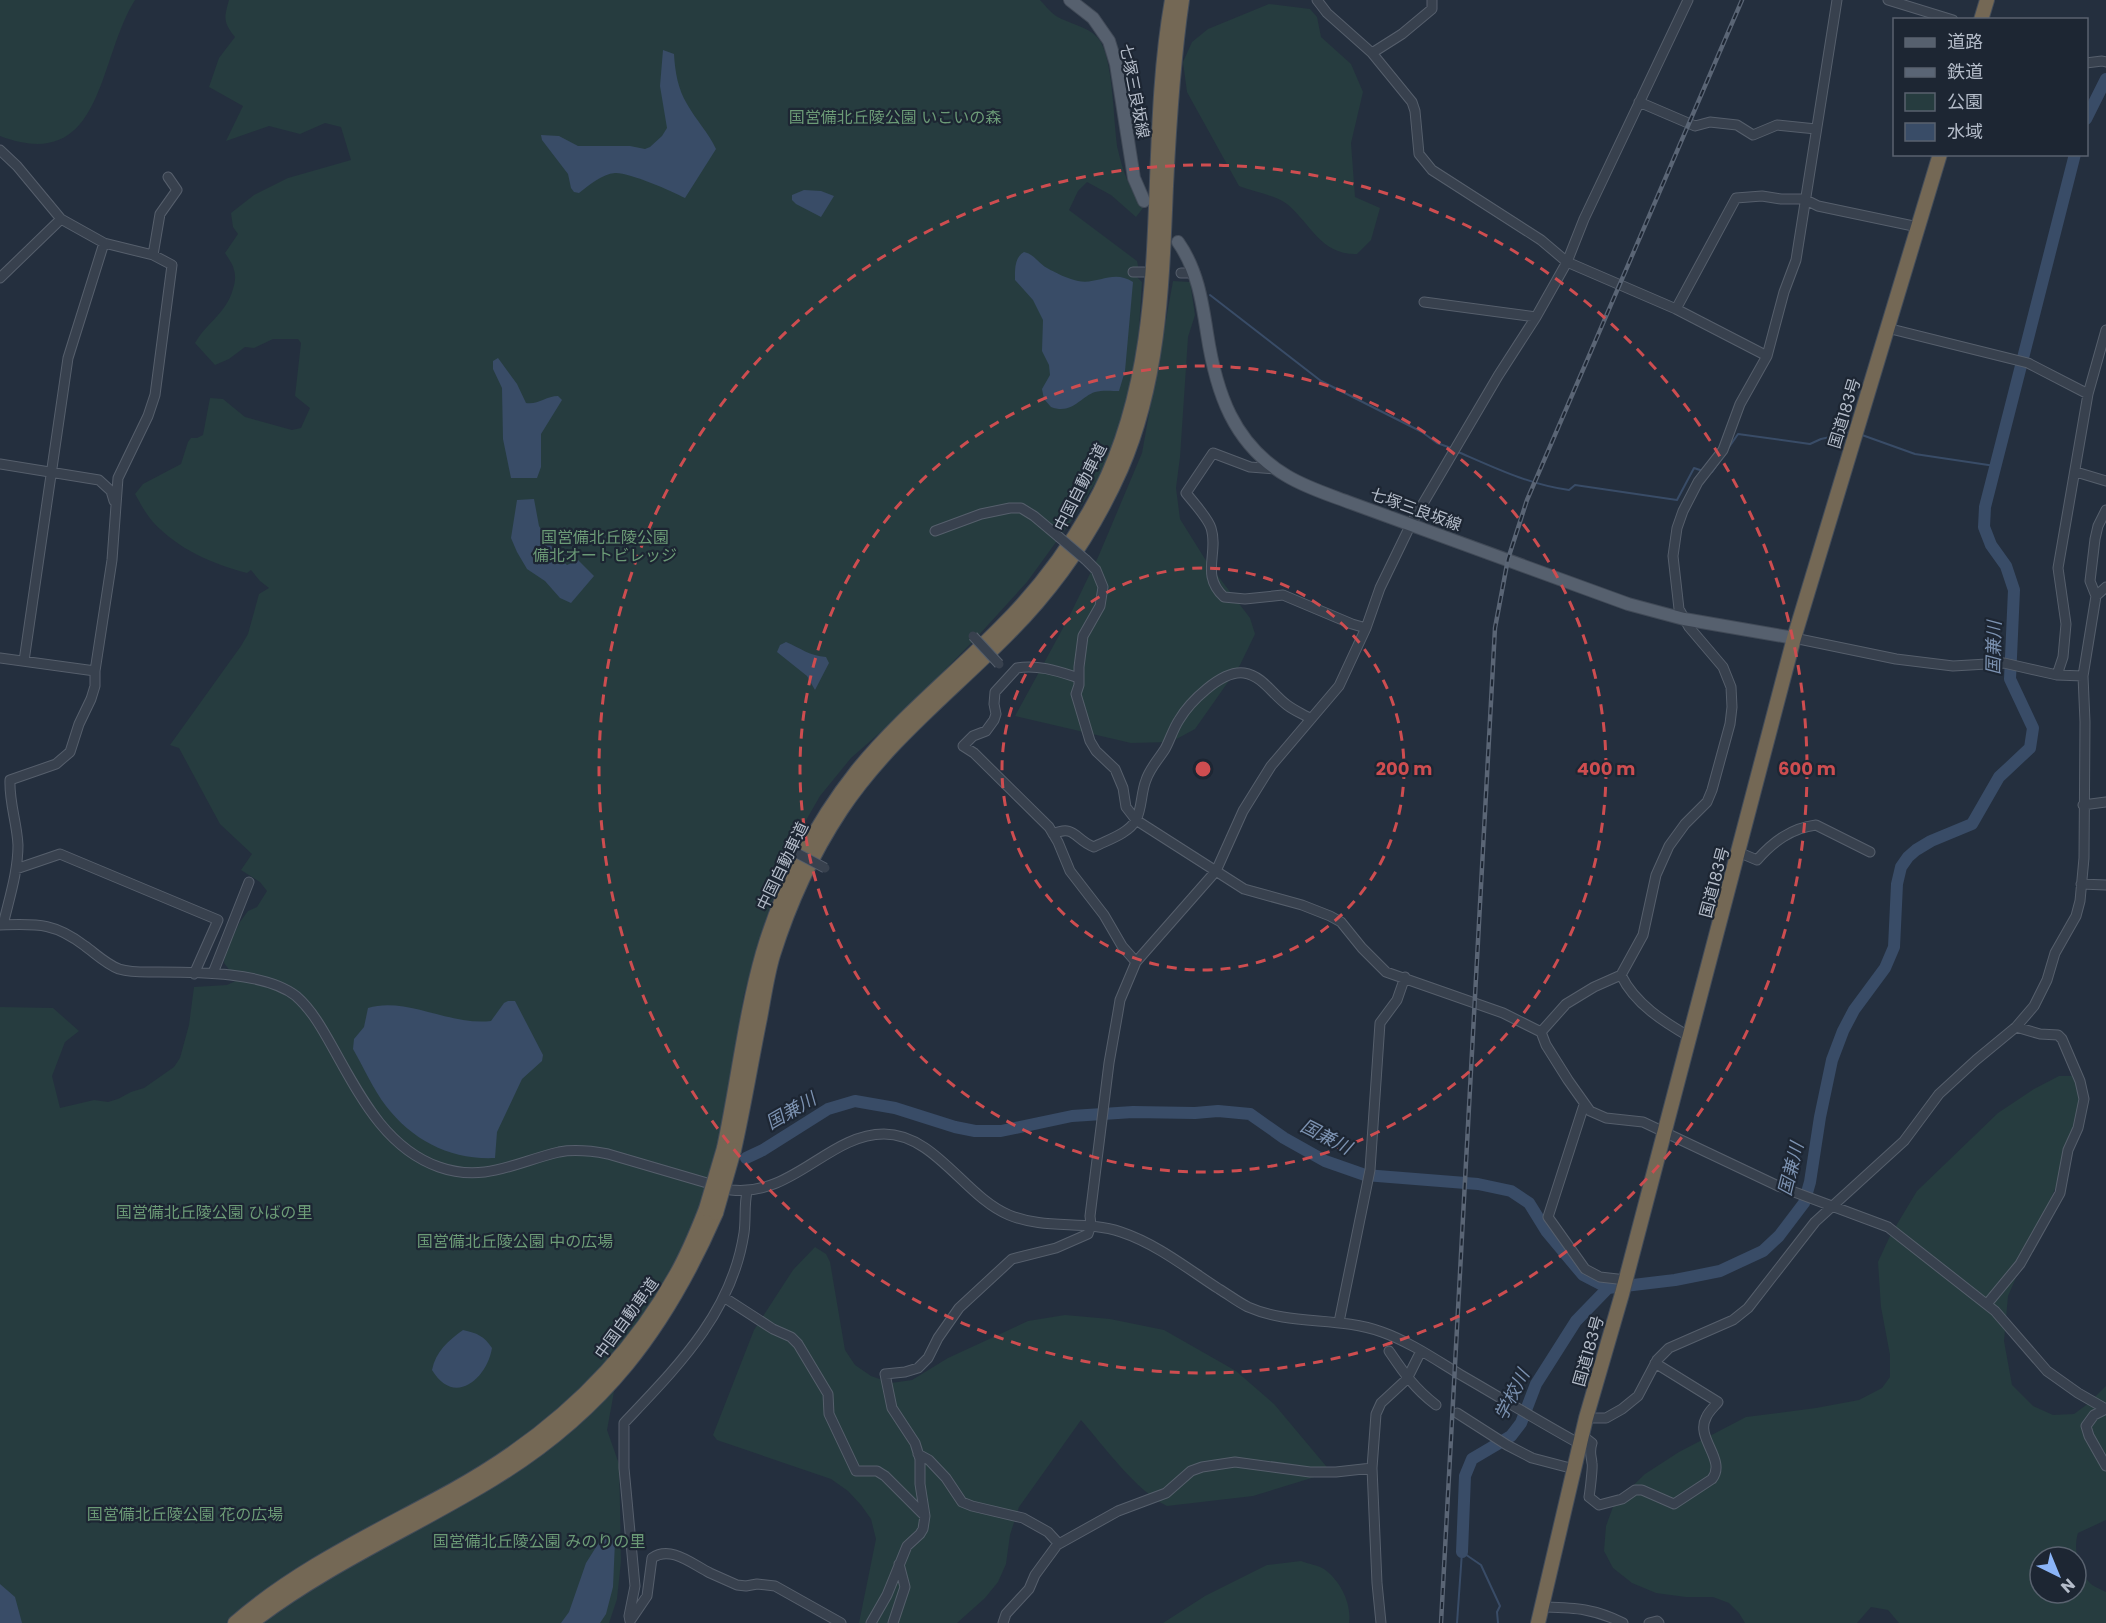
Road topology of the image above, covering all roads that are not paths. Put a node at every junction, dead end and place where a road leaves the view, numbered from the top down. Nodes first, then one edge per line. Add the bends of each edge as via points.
1 (1070, 0) edge
2 (1172, 0) edge
3 (1182, 0) edge
4 (1317, 0) edge
5 (1432, 0) edge
6 (1688, 0) edge
7 (1837, 0) edge
8 (1888, 0) edge
9 (1987, 0) edge
10 (1946, 18) edge
11 (1982, 18) edge
12 (1372, 53) junction
13 (2104, 61) edge
14 (2088, 63) edge
15 (1640, 102) junction
16 (1816, 129) junction
17 (0, 150) edge
18 (1939, 156) edge
19 (168, 177) dead end
20 (1804, 199) junction
21 (1144, 201) dead end
22 (61, 219) junction
23 (1918, 226) junction
24 (1178, 242) dead end
25 (104, 243) junction
26 (153, 255) junction
27 (1567, 262) junction
28 (1133, 272) dead end
29 (1144, 272) dead end
30 (1180, 273) dead end
31 (1195, 273) junction
32 (0, 278) edge
33 (1424, 302) dead end
34 (1676, 309) junction
35 (1536, 317) junction
36 (1887, 327) junction
37 (2106, 330) edge
38 (1767, 356) junction
39 (2088, 394) junction
40 (0, 464) edge
41 (1276, 469) junction
42 (52, 471) junction
43 (2076, 471) junction
44 (2106, 481) edge
45 (116, 507) junction
46 (2106, 510) edge
47 (1412, 524) junction
48 (935, 531) dead end
49 (2106, 587) edge
50 (2096, 596) junction
51 (1684, 619) junction
52 (1366, 628) junction
53 (973, 636) dead end
54 (1794, 638) junction
55 (0, 658) edge
56 (24, 661) junction
57 (95, 671) junction
58 (2057, 675) junction
59 (2083, 676) junction
60 (1079, 678) junction
61 (1003, 682) junction
62 (1311, 719) junction
63 (2106, 802) edge
64 (2084, 805) junction
65 (1136, 820) junction
66 (1053, 834) junction
67 (791, 850) dead end
68 (1738, 852) junction
69 (1870, 852) dead end
70 (825, 868) dead end
71 (16, 869) junction
72 (1216, 871) junction
73 (249, 882) dead end
74 (2081, 884) junction
75 (2106, 885) edge
76 (2, 925) edge
77 (1136, 962) junction
78 (213, 973) junction
79 (194, 974) junction
80 (1621, 975) junction
81 (1405, 977) junction
82 (2016, 1026) junction
83 (1541, 1032) junction
84 (1690, 1037) junction
85 (1584, 1105) junction
86 (1664, 1131) junction
87 (729, 1149) junction
88 (747, 1192) junction
89 (1833, 1206) junction
90 (711, 1211) junction
91 (1091, 1225) junction
92 (1624, 1286) junction
93 (725, 1298) junction
94 (1987, 1304) junction
95 (1338, 1322) junction
96 (1389, 1351) dead end
97 (1421, 1352) junction
98 (1655, 1363) junction
99 (1407, 1379) junction
100 (1436, 1405) dead end
101 (2106, 1409) edge
102 (1457, 1413) dead end
103 (1586, 1418) junction
104 (1581, 1440) junction
105 (918, 1454) junction
106 (2106, 1466) edge
107 (1372, 1468) junction
108 (1574, 1469) junction
109 (925, 1516) junction
110 (1059, 1544) junction
111 (899, 1564) junction
112 (1542, 1607) junction
113 (630, 1622) edge
114 (236, 1623) edge
115 (251, 1623) edge
116 (841, 1623) edge
117 (871, 1623) edge
118 (893, 1623) edge
119 (1003, 1623) edge
120 (1381, 1623) edge
121 (1538, 1623) edge
122 (1623, 1623) edge
123 (1649, 1623) edge
124 (1659, 1623) edge

1 - 21 main road, 七塚三良坂線 via 1093,18 1109,41 1134,178
2 - 87 highway, 中国自動車道 via 1161,92 1146,340 1121,442 1084,521 1040,582 1005,624 887,736 833,803 814,835 763,954
3 - 87 highway, 中国自動車道 via 1171,92 1156,342 1146,396 1131,445 1092,527 1048,589 1013,630 894,743 864,778 824,838 795,897 773,957
4 - 12 street
5 - 12 street via 1432,9 1420,20
6 - 15 street
7 - 16 street
8 - 10 street
9 - 11 highway
12 - 27 street via 1412,102 1419,154 1432,170 1541,240
13 - 14 street
15 - 16 street via 1695,126 1710,122 1737,124 1753,135 1777,125
15 - 27 street
16 - 20 street
17 - 22 street
18 - 23 highway, 国道183号
19 - 26 street via 177,190 160,214
20 - 23 street via 1818,206
20 - 34 street via 1736,198
20 - 38 street via 1796,260
22 - 25 street
22 - 32 street
23 - 36 highway, 国道183号
24 - 31 main road, 七塚三良坂線
25 - 26 street
25 - 42 street via 68,358
26 - 45 street via 172,265 160,366 152,407 118,478
27 - 34 street
27 - 35 street
28 - 29 street
30 - 31 street
31 - 41 main road, 七塚三良坂線 via 1222,401 1244,438
33 - 35 street
34 - 38 street
35 - 47 street
36 - 39 street via 2028,363
36 - 54 highway, 国道183号
37 - 39 street
38 - 51 street via 1740,404 1723,450 1698,482 1677,528 1673,556 1678,609
39 - 43 street
40 - 42 street
41 - 47 main road, 七塚三良坂線 via 1308,486
41 - 52 street via 1250,467 1213,453 1186,493 1212,530 1210,569 1215,587 1224,597 1282,595
42 - 45 street via 99,480 111,491
42 - 56 street
43 - 44 street
43 - 58 street via 2058,568 2066,624
45 - 57 street
46 - 50 street via 2095,538 2090,581
47 - 51 main road, 七塚三良坂線 via 1628,604
47 - 52 street via 1380,588
48 - 60 street, bridge via 981,514 1022,508 1096,570 1103,587 1100,606 1083,636
49 - 50 street
50 - 59 street
51 - 54 main road, 七塚三良坂線
51 - 80 street via 1729,678 1730,724 1707,802 1669,846 1656,875 1643,935
52 - 62 street via 1339,686
53 - 61 street, bridge via 999,664
54 - 58 street via 1896,659 1953,666 2009,664
54 - 68 highway, 国道183号
55 - 56 street
56 - 57 street
57 - 71 street via 91,699 70,752 56,764 10,780 18,846
58 - 59 street
59 - 64 street
60 - 61 street via 1023,667
60 - 65 street via 1076,694 1090,741 1115,769 1126,807
61 - 66 street via 994,696 994,720 986,731 973,735 963,746
62 - 65 street via 1253,676 1237,673 1218,681 1187,708 1177,723 1149,771
62 - 72 street via 1270,766 1243,811
63 - 64 street
64 - 74 street
65 - 66 street via 1127,830 1094,847 1070,830
65 - 72 street
66 - 77 street via 1070,871
67 - 70 street, bridge
68 - 69 street via 1758,860 1772,843 1794,830 1816,825
68 - 84 highway, 国道183号
71 - 76 street
71 - 79 street via 60,854 218,920
72 - 77 street
72 - 81 street via 1245,889 1341,922 1386,972
73 - 78 street
74 - 75 street
74 - 82 street via 2076,916 2055,953 2047,980 2034,1006
76 - 79 street via 58,928 117,968 137,973
77 - 91 street via 1120,1000
78 - 79 street
78 - 88 street via 261,980 296,996 318,1022 368,1109 402,1146 439,1167 456,1172 498,1171 558,1153 588,1150
80 - 83 street via 1566,1004
80 - 84 street via 1644,1005
81 - 83 street via 1503,1013
81 - 95 street via 1397,999 1380,1023 1370,1170
82 - 89 street via 1940,1094 1904,1141
82 - 94 street via 2062,1039 2080,1081 2083,1105 2068,1150 2060,1193 2020,1264
83 - 85 street
84 - 86 highway, 国道183号
85 - 86 street via 1606,1118 1642,1122
85 - 92 street via 1548,1217 1585,1269
86 - 89 street via 1778,1186
86 - 92 highway, 国道183号
87 - 90 highway, 中国自動車道, bridge
88 - 91 street via 788,1178 844,1145 885,1134 904,1138 933,1153 993,1208 1046,1224
88 - 93 street via 744,1233
89 - 94 street via 1888,1227
89 - 98 street via 1803,1237 1748,1308 1733,1320 1669,1348
90 - 114 highway, 中国自動車道 via 656,1309 627,1350 578,1402 489,1469 299,1576
90 - 115 highway, 中国自動車道 via 684,1281 665,1315 627,1365 584,1410 552,1438 494,1478 337,1566
91 - 95 street via 1122,1232 1153,1246 1246,1306 1280,1317
91 - 105 street via 1088,1234 1056,1248 1012,1259 959,1308 918,1368 885,1374 892,1408
92 - 103 highway, 国道183号
93 - 109 street via 791,1337 828,1394 829,1414 856,1471 877,1471 885,1476
93 - 113 street via 693,1347 624,1423 624,1468 635,1586
94 - 101 street via 2047,1371
95 - 97 street via 1382,1332
96 - 99 street
97 - 99 street
97 - 104 street via 1530,1416
98 - 103 street via 1638,1396 1630,1403 1606,1418
98 - 104 street via 1718,1402 1704,1419 1708,1444 1717,1464 1712,1479 1674,1504 1635,1490 1599,1505 1589,1497 1592,1443
99 - 100 street
99 - 107 street via 1381,1403 1376,1414
101 - 106 street via 2094,1415 2086,1426
102 - 108 street via 1532,1458
103 - 104 highway, 国道183号
104 - 108 highway, 国道183号
105 - 109 street
105 - 110 street via 946,1478 962,1502 1023,1518 1048,1532
107 - 110 street via 1336,1473 1234,1462 1202,1467 1191,1471 1166,1493 1118,1511
107 - 120 street
108 - 112 highway, 国道183号
109 - 111 street via 920,1534 907,1546
110 - 119 street
111 - 117 street
111 - 118 street via 905,1587
112 - 121 highway, 国道183号
112 - 122 street via 1583,1608
113 - 116 street via 647,1596 652,1558 668,1553 737,1585 775,1586
123 - 124 street

